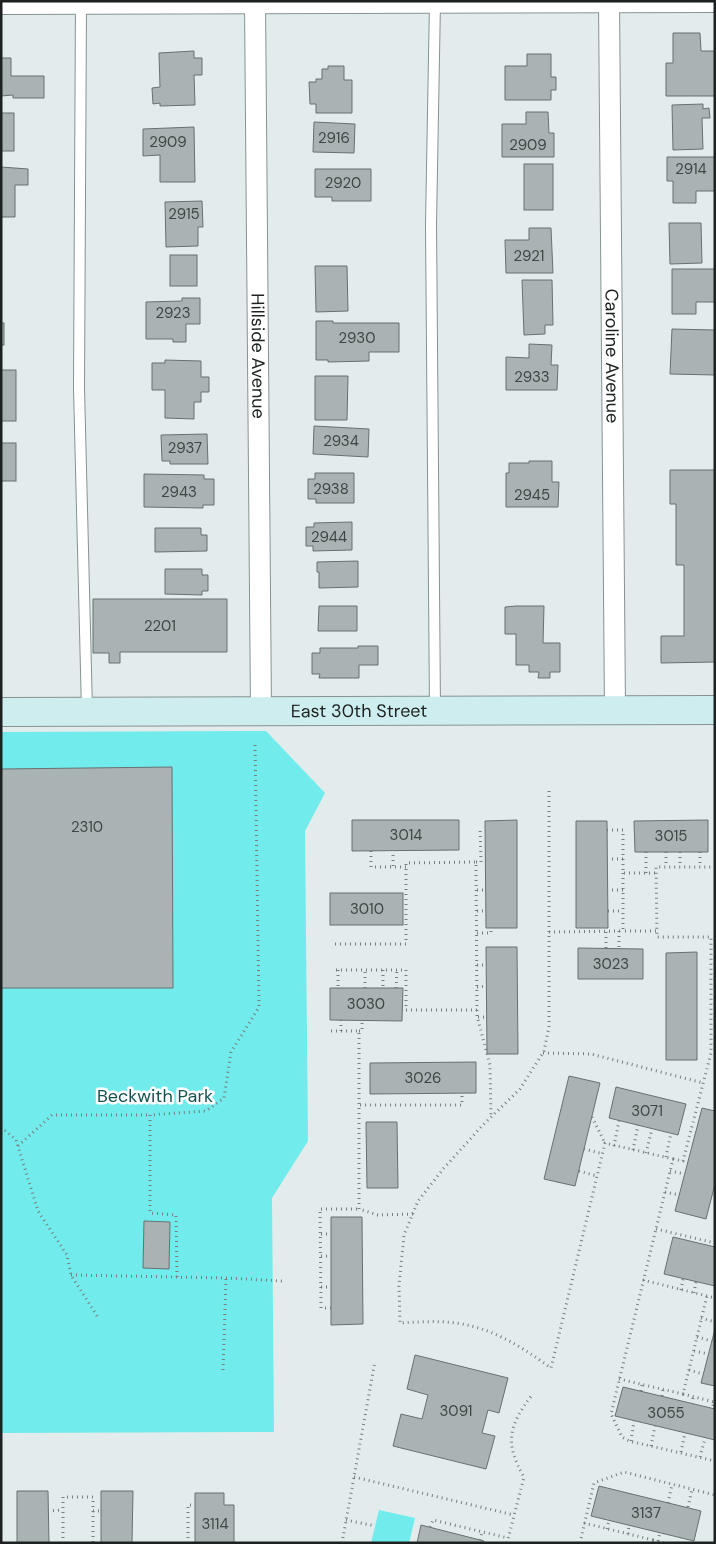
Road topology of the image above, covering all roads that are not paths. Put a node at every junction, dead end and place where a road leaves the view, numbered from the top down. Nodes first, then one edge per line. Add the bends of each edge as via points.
1 (81, 2) edge
2 (255, 2) edge
3 (435, 2) edge
4 (609, 2) edge
5 (715, 2) edge
6 (1, 4) edge
7 (614, 710) junction
8 (715, 710) edge
9 (261, 711) junction
10 (436, 711) junction
11 (1, 712) edge
12 (87, 712) junction

1 - 2 street
1 - 6 street
1 - 12 lane via 79,388
2 - 3 street
2 - 9 street, Hillside Avenue
3 - 4 street
3 - 10 lane via 431,224
4 - 5 street
4 - 7 street, Caroline Avenue
7 - 8 main road, East 30th Street
7 - 10 main road, East 30th Street
9 - 10 main road, East 30th Street
9 - 12 main road, East 30th Street
11 - 12 main road, East 30th Street

